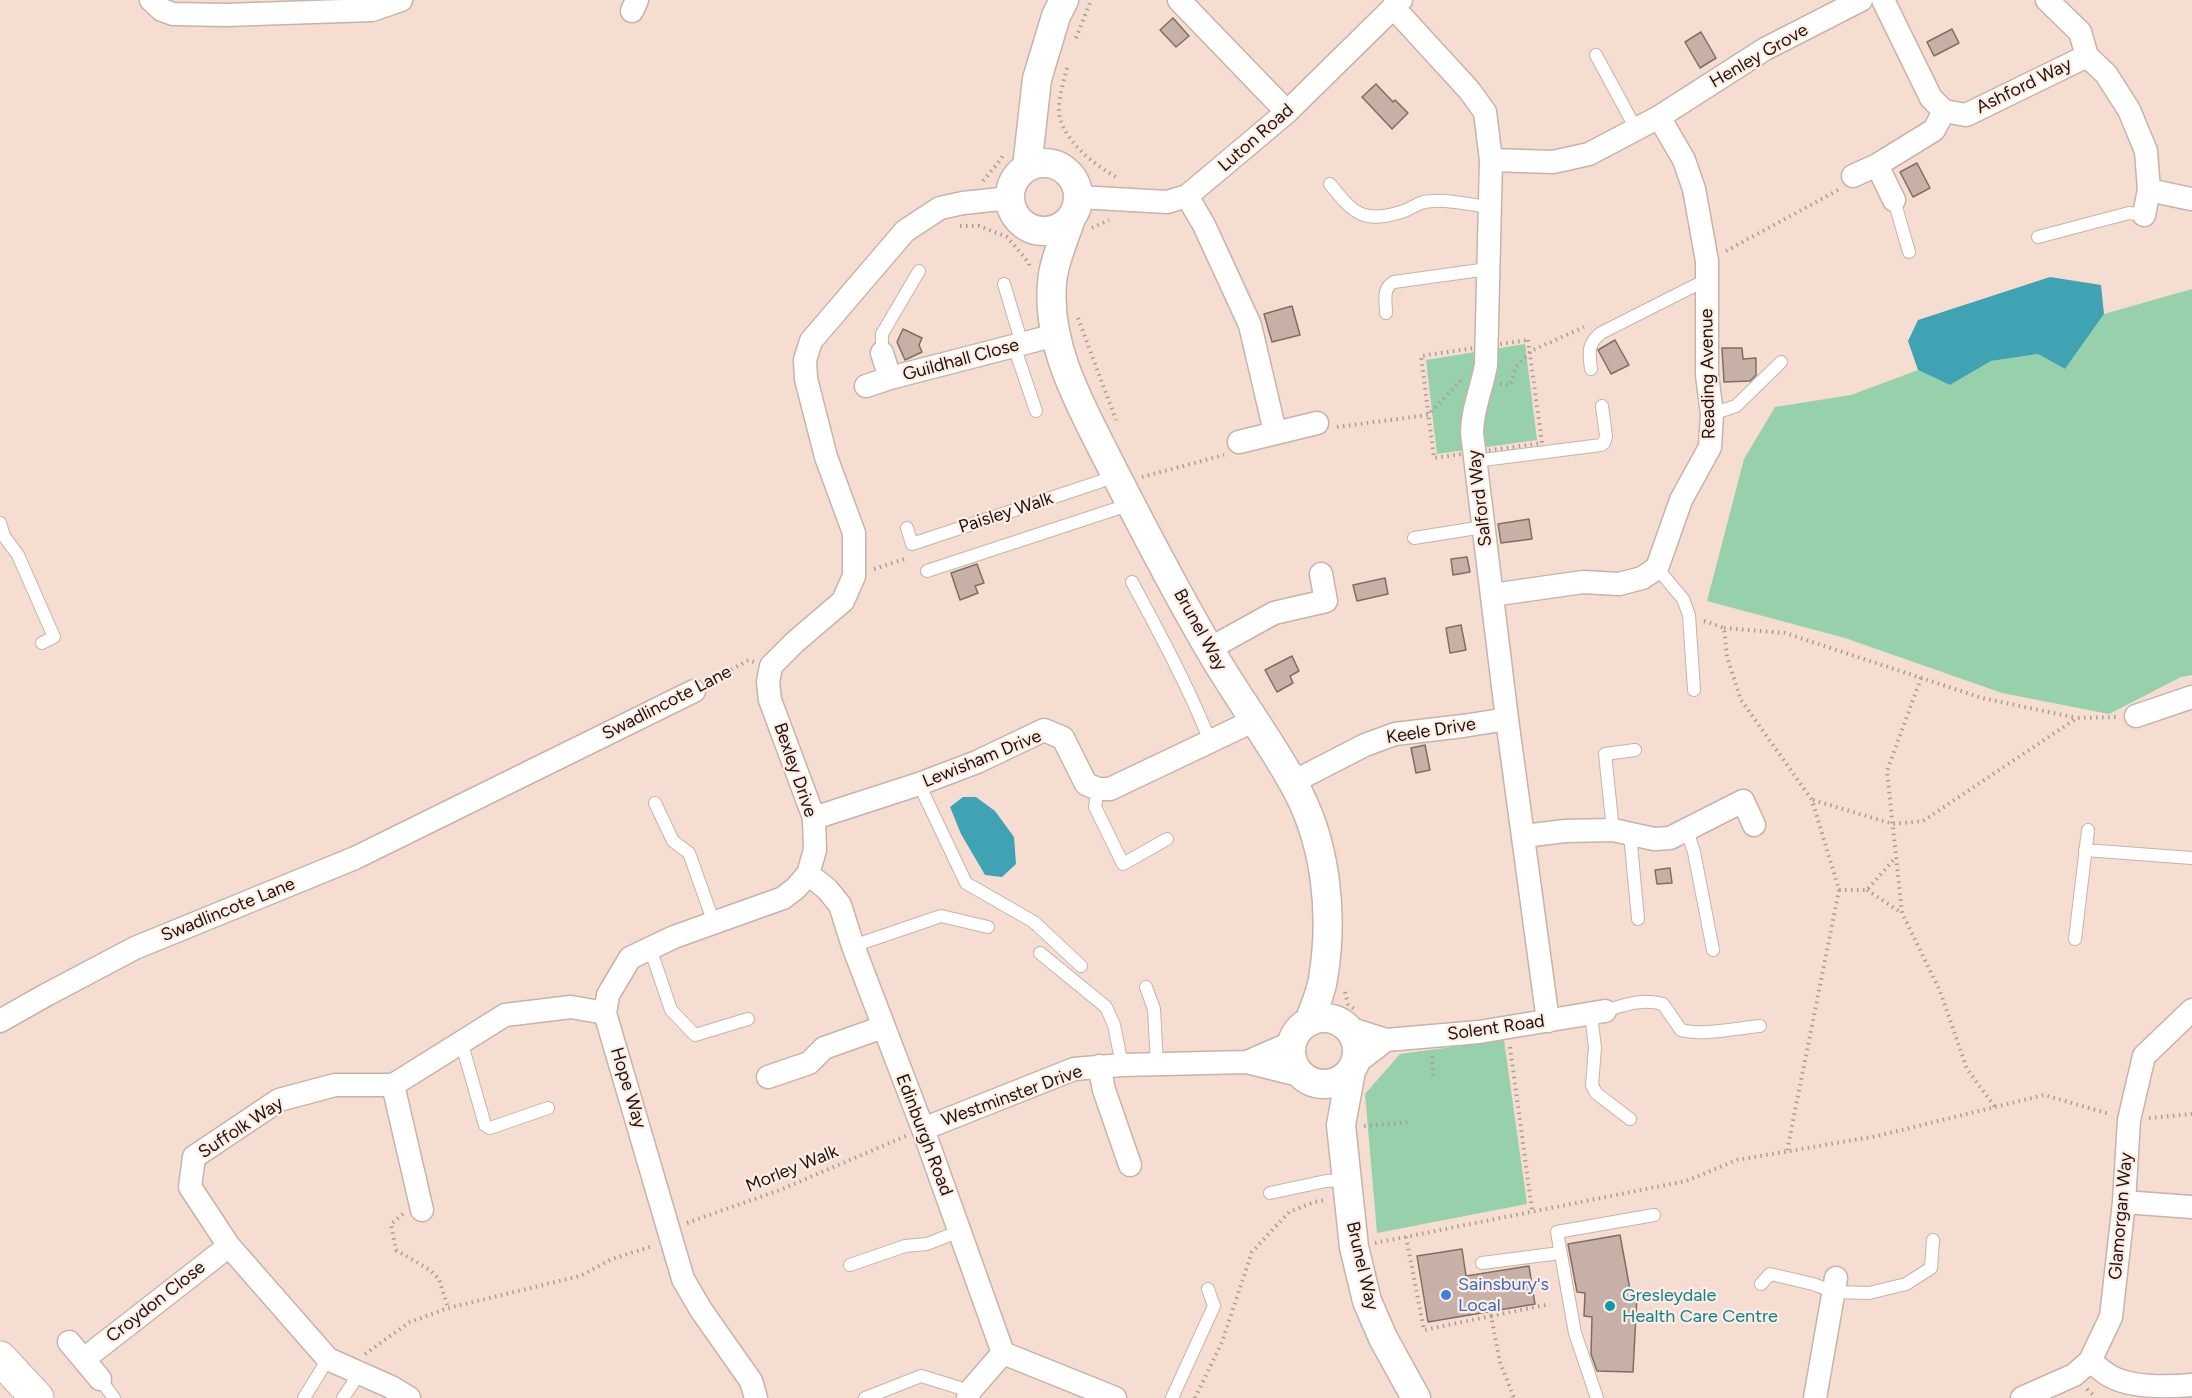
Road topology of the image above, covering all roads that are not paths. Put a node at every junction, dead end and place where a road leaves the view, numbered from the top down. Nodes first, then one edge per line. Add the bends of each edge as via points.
1 (151, 0) edge
2 (401, 0) edge
3 (1064, 0) edge
4 (1179, 0) edge
5 (1861, 0) edge
6 (1883, 0) edge
7 (2047, 0) edge
8 (1388, 5) edge
9 (1596, 55) dead end
10 (2087, 56) junction
11 (1043, 104) junction
12 (1944, 111) junction
13 (1287, 112) junction
14 (1659, 117) junction
15 (1636, 129) junction
16 (1017, 157) junction
17 (1491, 160) junction
18 (1877, 165) junction
19 (1063, 168) junction
20 (1853, 177) road end
21 (1330, 184) dead end
22 (2150, 190) junction
23 (1187, 196) junction
24 (1010, 198) junction
25 (2191, 199) edge
26 (1894, 200) joint
27 (1075, 207) junction
28 (1490, 207) junction
29 (2144, 215) joint
30 (1029, 227) junction
31 (2038, 237) dead end
32 (1909, 252) dead end
33 (1488, 269) junction
34 (919, 271) dead end
35 (1708, 272) junction
36 (1052, 281) junction
37 (1004, 284) dead end
38 (1386, 313) dead end
39 (1056, 335) junction
40 (1018, 345) junction
41 (882, 353) joint
42 (1780, 362) dead end
43 (1592, 369) dead end
44 (890, 378) junction
45 (866, 387) dead end
46 (1602, 406) dead end
47 (1036, 411) dead end
48 (1712, 414) junction
49 (1317, 423) road end
50 (1275, 432) junction
51 (1239, 442) road end
52 (1474, 457) junction
53 (1128, 486) junction
54 (0, 523) edge
55 (1483, 527) junction
56 (907, 528) dead end
57 (1413, 538) dead end
58 (1657, 568) junction
59 (927, 570) dead end
60 (1321, 574) dead end
61 (1132, 582) dead end
62 (1492, 595) junction
63 (42, 643) dead end
64 (1209, 649) junction
65 (1694, 690) dead end
66 (694, 691) road end
67 (2192, 697) edge
68 (2136, 716) road end
69 (1507, 719) junction
70 (1253, 721) junction
71 (1210, 741) junction
72 (1635, 750) dead end
73 (1293, 782) junction
74 (919, 784) junction
75 (1098, 789) junction
76 (655, 803) dead end
77 (814, 818) junction
78 (1754, 825) dead end
79 (1686, 828) junction
80 (2088, 830) dead end
81 (1622, 832) junction
82 (1524, 836) junction
83 (1167, 838) dead end
84 (2085, 850) junction
85 (2192, 858) edge
86 (808, 874) junction
87 (1638, 919) dead end
88 (714, 923) junction
89 (988, 927) dead end
90 (2074, 939) dead end
91 (853, 946) junction
92 (651, 948) junction
93 (1713, 950) dead end
94 (1040, 954) dead end
95 (1080, 966) dead end
96 (1323, 981) junction
97 (1146, 987) dead end
98 (2192, 1010) edge
99 (605, 1013) junction
100 (1598, 1013) junction
101 (748, 1019) dead end
102 (0, 1021) edge
103 (1548, 1021) junction
104 (1345, 1025) junction
105 (1760, 1026) dead end
106 (883, 1027) junction
107 (1301, 1032) junction
108 (1386, 1040) junction
109 (461, 1041) junction
110 (1247, 1062) junction
111 (1157, 1064) junction
112 (1122, 1065) junction
113 (1099, 1066) junction
114 (1354, 1067) junction
115 (768, 1077) dead end
116 (1307, 1079) junction
117 (393, 1085) junction
118 (548, 1108) dead end
119 (1630, 1119) dead end
120 (1356, 1123) junction
121 (922, 1129) junction
122 (1130, 1165) dead end
123 (1348, 1187) junction
124 (1270, 1193) dead end
125 (2124, 1202) junction
126 (421, 1205) road end
127 (2192, 1207) edge
128 (1653, 1215) dead end
129 (960, 1231) junction
130 (1933, 1239) dead end
131 (229, 1246) junction
132 (1560, 1253) junction
133 (1482, 1263) dead end
134 (850, 1266) dead end
135 (1761, 1284) dead end
136 (1835, 1285) junction
137 (1208, 1289) dead end
138 (69, 1341) dead end
139 (1004, 1353) junction
140 (0, 1358) edge
141 (84, 1359) junction
142 (328, 1359) junction
143 (2090, 1361) junction
144 (354, 1371) junction
145 (100, 1378) joint
146 (2192, 1385) edge
147 (969, 1394) edge
148 (28, 1395) edge
149 (114, 1398) edge
150 (304, 1398) edge
151 (343, 1398) edge
152 (409, 1398) edge
153 (756, 1398) edge
154 (865, 1398) edge
155 (1115, 1398) edge
156 (1172, 1398) edge
157 (1416, 1398) edge
158 (1597, 1398) edge
159 (1815, 1398) edge
160 (2022, 1398) edge

1 - 2 street via 173,14 216,15 372,10
3 - 11 street via 1037,79
4 - 13 street
5 - 14 street, Henley Grove via 1765,49
6 - 12 street via 1931,98
7 - 10 street via 2080,32
8 - 13 street, Luton Road
8 - 17 street, Salford Way via 1485,112
9 - 15 lane
10 - 12 street, Ashford Way via 1966,115
10 - 22 street via 2106,74 2129,110 2146,151
11 - 16 street
11 - 19 street
12 - 18 street via 1934,130
13 - 23 street, Luton Road
14 - 15 street, Henley Grove
14 - 35 street, Reading Avenue via 1688,170
15 - 17 street, Henley Grove via 1589,154 1553,162
16 - 19 street
16 - 24 street via 1020,172 1012,183
17 - 28 street, Salford Way
18 - 20 street
18 - 26 street
19 - 27 street via 1076,183
21 - 28 lane via 1348,207 1381,218 1437,201
22 - 25 street
22 - 29 street
23 - 27 street, Luton Road via 1167,202
23 - 50 street via 1250,325
24 - 30 street via 1014,214
24 - 77 street, Bexley Drive via 940,208 905,231 811,340 805,360 806,379 826,457 854,533 854,576 843,601 771,666 768,682 770,700
26 - 32 lane
27 - 30 street via 1055,229
27 - 36 street, Brunel Way
28 - 33 street, Salford Way
29 - 31 lane via 2129,213
30 - 36 street, Brunel Way
33 - 38 lane via 1394,282 1385,290
33 - 52 street, Salford Way via 1483,381 1472,418
34 - 41 lane via 882,334
35 - 43 lane via 1696,285 1601,333 1589,348
35 - 48 street, Reading Avenue via 1707,375
36 - 39 street, Brunel Way
37 - 40 lane
39 - 40 street, Guildhall Close
39 - 53 street, Brunel Way via 1072,390
40 - 44 street, Guildhall Close
40 - 47 lane
41 - 44 street
42 - 48 lane via 1736,406
44 - 45 street, Guildhall Close
46 - 52 lane via 1606,436 1601,445
48 - 58 street, Reading Avenue via 1710,447 1681,500
49 - 50 street
50 - 51 street
52 - 55 street, Salford Way
53 - 56 lane, Paisley Walk via 912,544
53 - 59 lane
53 - 64 street, Brunel Way
54 - 63 lane via 54,637
55 - 57 lane
55 - 62 street, Salford Way
58 - 62 street via 1642,578 1619,584 1583,582
58 - 65 lane via 1683,599 1689,615
60 - 64 street via 1326,601 1274,613
61 - 71 lane
62 - 69 street, Salford Way
64 - 70 street, Brunel Way
66 - 102 street, Swadlincote Lane via 355,858 135,948
67 - 68 street
69 - 73 street, Keele Drive via 1395,734
69 - 82 street, Salford Way
70 - 71 street
70 - 73 street, Brunel Way
71 - 75 street via 1110,789
72 - 81 lane via 1605,754
73 - 96 street, Brunel Way via 1312,827 1324,874 1328,929
74 - 75 street, Lewisham Drive via 1044,730 1063,738 1086,784
74 - 77 street, Lewisham Drive
74 - 95 lane via 966,883 1034,922
75 - 83 lane via 1095,807 1123,864
76 - 88 lane via 673,841 689,853
77 - 86 street, Bexley Drive via 815,850
78 - 79 street via 1743,801
79 - 81 street via 1670,838
79 - 93 lane
80 - 84 lane
81 - 82 street via 1564,831
81 - 87 lane
82 - 103 street, Salford Way
84 - 85 lane
84 - 90 lane
86 - 88 street via 783,898
86 - 91 street, Edinburgh Road via 840,905
88 - 92 street
89 - 91 lane via 941,916
91 - 106 street, Edinburgh Road
92 - 99 street via 630,958 608,995
92 - 101 lane via 671,1010 695,1035
94 - 112 lane via 1106,1007
96 - 104 street, Brunel Way
96 - 107 street, Brunel Way
97 - 111 lane via 1154,1009
98 - 125 street, Glamorgan Way via 2144,1056 2128,1120
99 - 109 street via 571,1007 505,1015
99 - 153 street, Hope Way via 683,1279 751,1381
100 - 103 street, Solent Road
100 - 105 lane via 1648,1001 1663,1004 1686,1032
100 - 119 lane via 1592,1085 1596,1093
103 - 108 street, Solent Road
104 - 107 street via 1319,1018
104 - 108 street, Solent Road
104 - 114 street via 1357,1045
106 - 115 street via 824,1048 809,1063
106 - 121 street, Edinburgh Road
107 - 110 street, Westminster Drive
107 - 116 street via 1292,1057
108 - 114 street
109 - 117 street
109 - 118 lane via 485,1125 490,1128
110 - 111 street, Westminster Drive
110 - 116 street, Westminster Drive
111 - 112 street, Westminster Drive
112 - 113 street, Westminster Drive
113 - 121 street, Westminster Drive via 1074,1069
113 - 122 street
114 - 116 street via 1334,1083
114 - 120 street, Brunel Way
116 - 120 street, Brunel Way
117 - 126 street
117 - 131 street, Suffolk Way via 335,1085 279,1100 194,1156 190,1187
120 - 123 street, Brunel Way
121 - 129 street, Edinburgh Road
123 - 124 lane via 1326,1181
123 - 157 street, Brunel Way via 1354,1247 1367,1301
125 - 127 street
125 - 143 street, Glamorgan Way via 2111,1317
128 - 132 lane via 1557,1232
129 - 134 lane
129 - 139 street, Edinburgh Road
130 - 136 lane via 1931,1268 1906,1284 1869,1293
131 - 141 street, Croydon Close
131 - 142 street, Suffolk Way
132 - 133 lane
132 - 158 lane via 1575,1333
135 - 136 lane via 1770,1274
136 - 159 street
137 - 156 lane via 1214,1306
138 - 141 street
139 - 147 street
139 - 155 street
140 - 148 highway
141 - 145 street
142 - 144 street, Suffolk Way
142 - 150 lane
143 - 146 street via 2124,1381 2165,1387
143 - 160 street, Glamorgan Way via 2074,1375
144 - 151 lane
144 - 152 street, Suffolk Way
145 - 149 lane
147 - 154 lane via 921,1376

